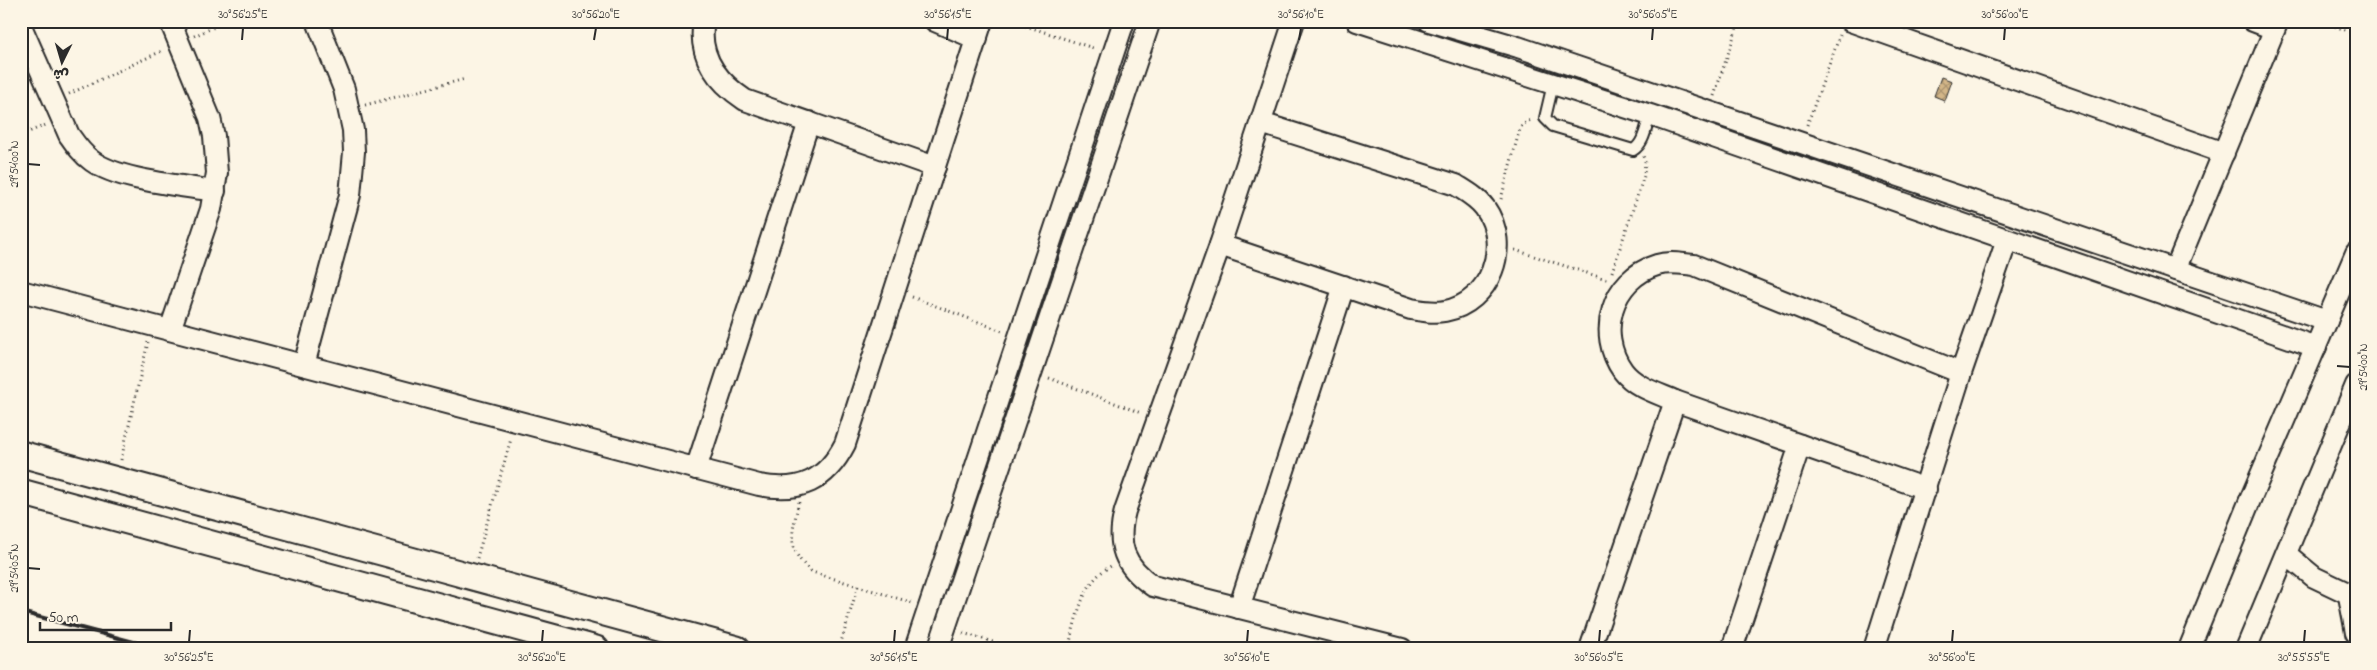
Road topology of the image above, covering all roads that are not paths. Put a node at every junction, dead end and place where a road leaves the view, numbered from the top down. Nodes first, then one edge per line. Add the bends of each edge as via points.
1 (170, 21) edge
2 (317, 21) edge
3 (704, 21) edge
4 (935, 21) edge
5 (1124, 21) edge
6 (1128, 21) edge
7 (1294, 21) edge
8 (1357, 21) edge
9 (1429, 21) edge
10 (2253, 21) edge
11 (1148, 25) edge
12 (1856, 25) edge
13 (2276, 25) edge
14 (21, 26) edge
15 (979, 30) edge
16 (1518, 47) junction
17 (1511, 71) junction
18 (1553, 84) junction
19 (1650, 115) junction
20 (809, 122) junction
21 (1261, 123) junction
22 (2224, 153) junction
23 (935, 167) junction
24 (215, 191) junction
25 (2007, 240) junction
26 (1220, 245) junction
27 (2356, 253) edge
28 (2176, 270) junction
29 (1344, 286) junction
30 (2223, 286) junction
31 (21, 290) edge
32 (2214, 312) junction
33 (2327, 322) junction
34 (161, 328) junction
35 (2316, 347) junction
36 (304, 365) junction
37 (1961, 373) junction
38 (2356, 385) edge
39 (1676, 401) junction
40 (1800, 445) junction
41 (21, 454) edge
42 (696, 469) junction
43 (1926, 489) junction
44 (21, 492) edge
45 (210, 506) junction
46 (200, 540) junction
47 (2286, 554) junction
48 (527, 593) junction
49 (2352, 597) edge
50 (1239, 608) junction
51 (518, 628) junction
52 (922, 628) junction
53 (2356, 633) edge
54 (942, 637) edge
55 (596, 649) edge
56 (736, 649) edge
57 (915, 649) edge
58 (1402, 649) edge
59 (1590, 649) edge
60 (1732, 649) edge
61 (1874, 649) edge
62 (2189, 649) edge
63 (2246, 649) edge

1 - 24 street via 210,118 217,173
2 - 36 street via 350,109 354,152 350,195
3 - 20 street via 705,51 713,71 727,88 745,100
4 - 15 street
5 - 52 street
6 - 11 street
7 - 21 street
8 - 17 street
9 - 16 street
10 - 13 street
11 - 54 street
12 - 22 street
13 - 22 street
14 - 24 street via 69,136 79,150 108,170 124,175
15 - 23 street
16 - 17 street
16 - 28 street
17 - 18 street
18 - 19 street
18 - 19 lane via 1546,118 1553,126 1633,150 1638,147
19 - 25 street
20 - 23 street
20 - 42 street
21 - 26 street
21 - 29 street via 1456,185 1486,208 1496,235 1495,264 1477,294 1463,304 1446,311 1428,312
22 - 28 street
23 - 42 street via 845,444 828,468 804,485 789,489
24 - 34 street via 211,208
25 - 32 street
25 - 37 street
26 - 29 street
26 - 50 street via 1120,528 1128,563 1139,576 1154,586
27 - 33 street
28 - 30 street
29 - 50 street
30 - 32 street
30 - 33 street
31 - 34 street
32 - 35 street
33 - 35 street
34 - 36 street
35 - 62 street
36 - 42 street
37 - 39 street via 1694,266 1676,263 1657,265 1617,282 1609,319 1609,338 1614,356 1624,372 1638,384
37 - 43 street
38 - 47 street
39 - 40 street
39 - 59 street
40 - 43 street
40 - 60 street
41 - 45 street
43 - 61 street
44 - 46 street
45 - 46 street
45 - 48 street
46 - 51 street
47 - 49 street via 2314,577
47 - 63 street
48 - 51 street
48 - 56 street
49 - 53 street
50 - 58 street
51 - 55 street
52 - 54 street
52 - 57 street

